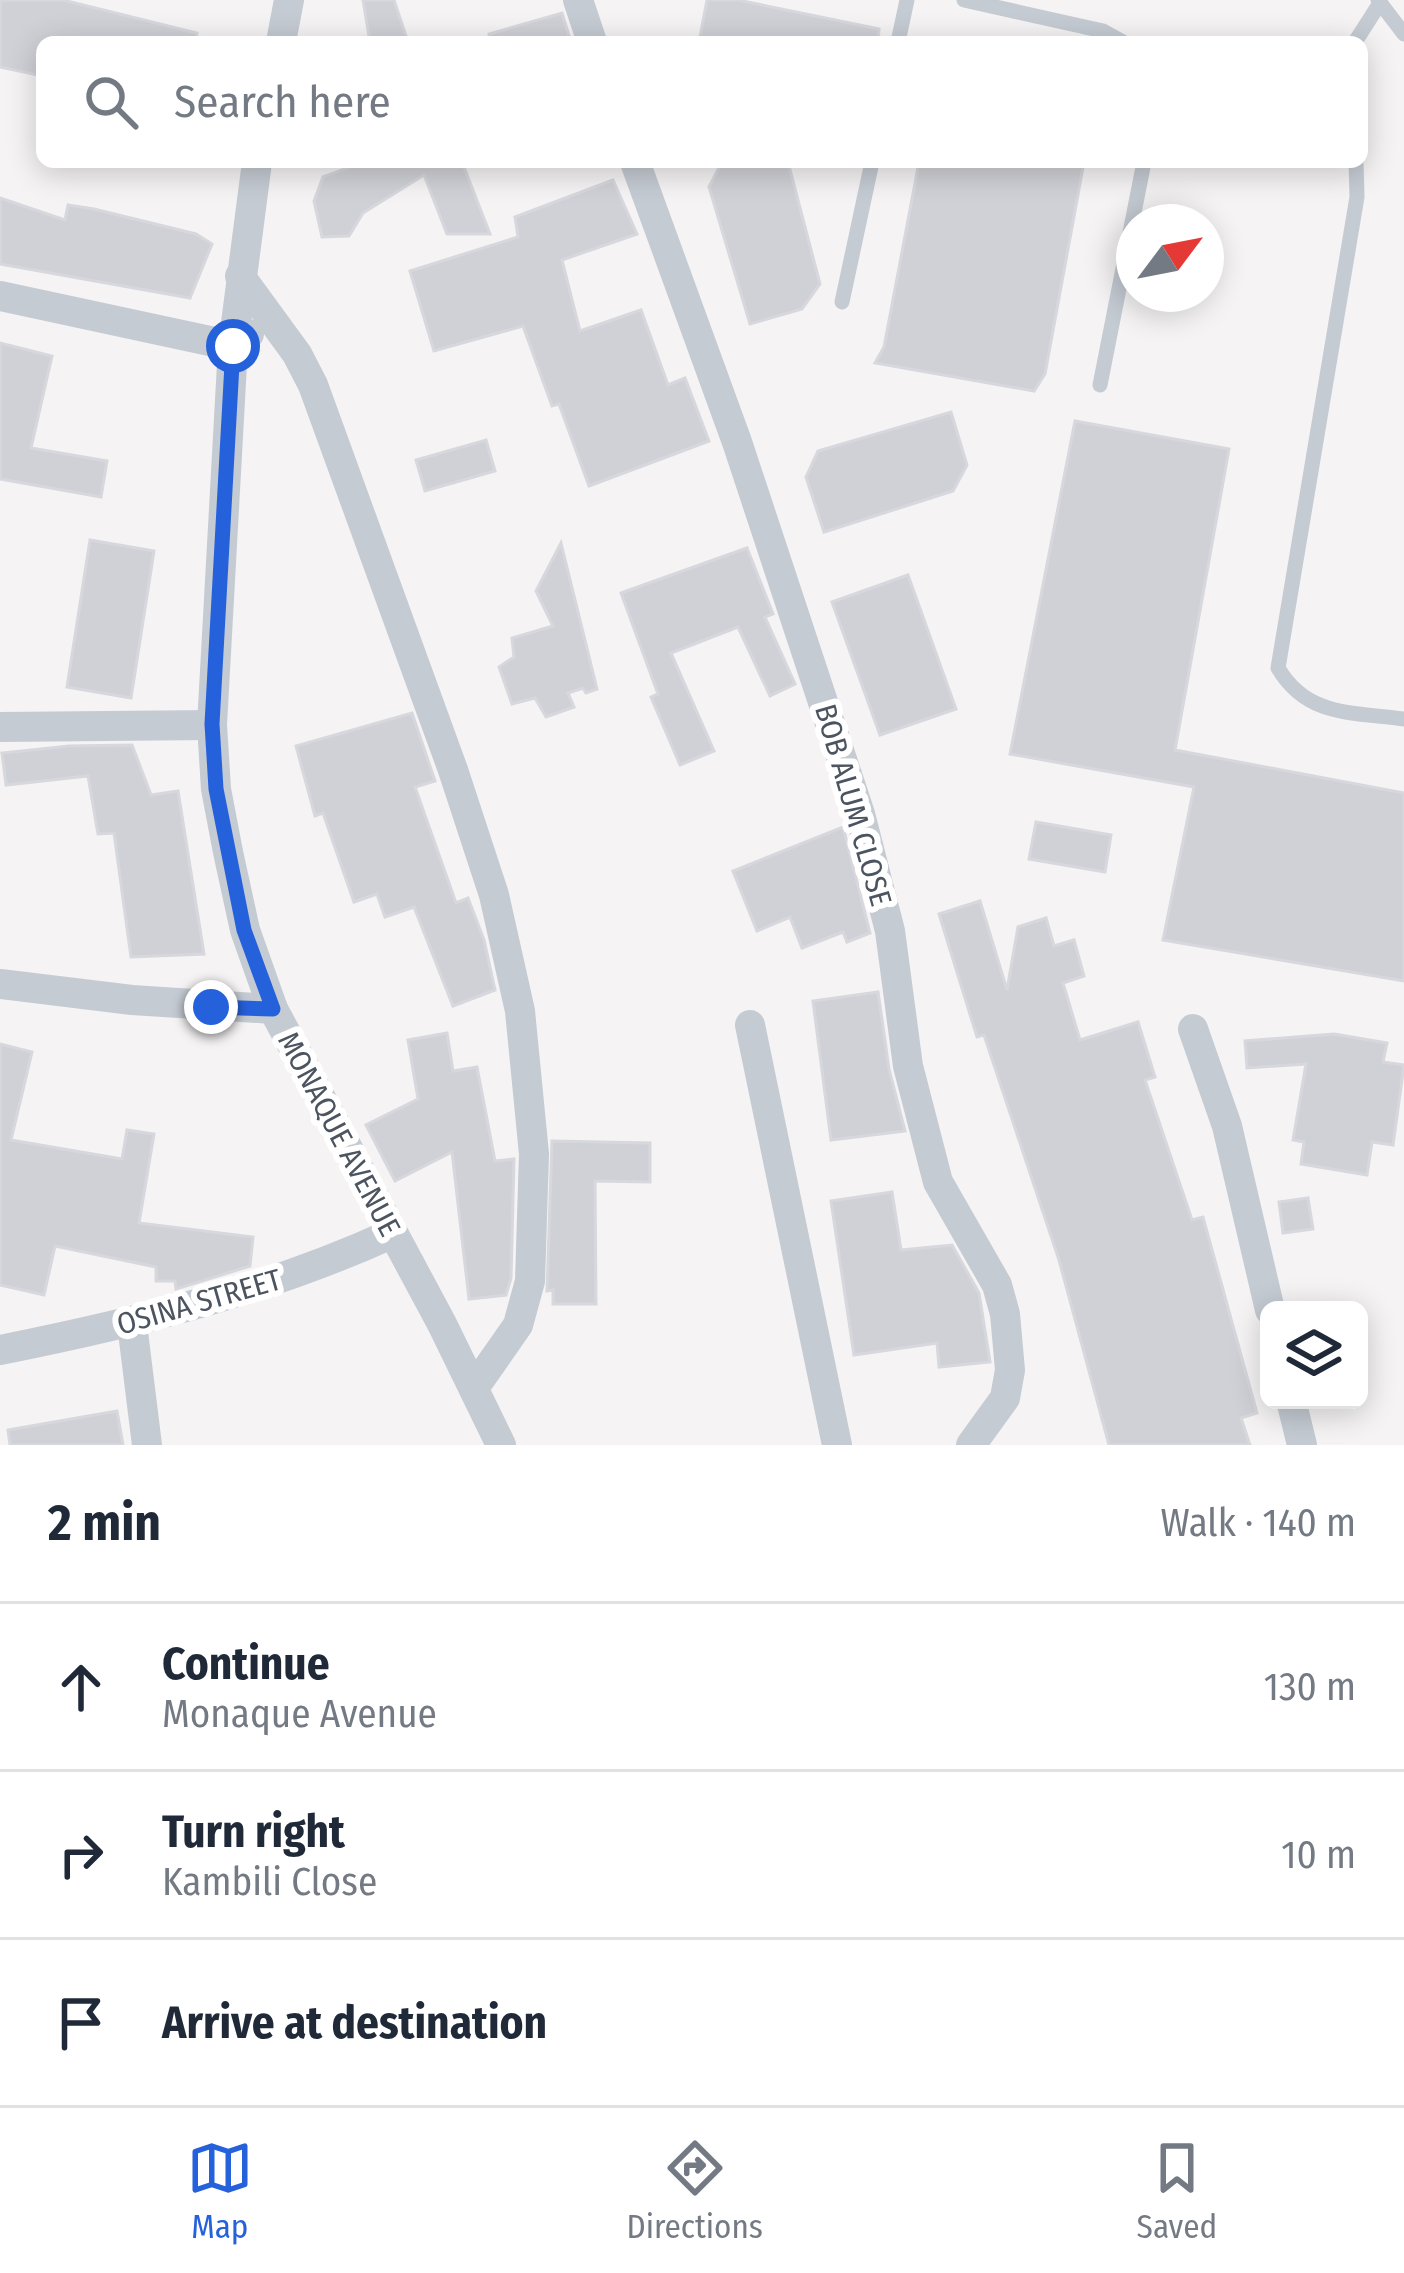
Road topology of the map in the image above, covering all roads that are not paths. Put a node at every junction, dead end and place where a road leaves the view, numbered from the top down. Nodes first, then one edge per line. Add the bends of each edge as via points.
1 (289, 0) edge
2 (578, 0) edge
3 (907, 0) edge
4 (964, 0) edge
5 (1379, 2) edge
6 (1404, 34) edge
7 (281, 36) edge
8 (590, 36) edge
9 (899, 36) edge
10 (1112, 36) edge
11 (1359, 36) edge
12 (256, 168) edge
13 (637, 168) edge
14 (871, 168) edge
15 (1143, 168) edge
16 (1356, 168) edge
17 (240, 276) junction
18 (0, 296) edge
19 (842, 302) dead end
20 (269, 319) junction
21 (233, 346) junction
22 (1100, 385) dead end
23 (1404, 719) edge
24 (212, 724) junction
25 (0, 727) edge
26 (0, 984) edge
27 (273, 1009) junction
28 (750, 1025) dead end
29 (1192, 1029) dead end
30 (391, 1234) junction
31 (1268, 1301) edge
32 (132, 1324) junction
33 (0, 1350) edge
34 (474, 1388) junction
35 (1293, 1409) edge
36 (147, 1445) edge
37 (501, 1445) edge
38 (837, 1445) edge
39 (971, 1445) edge
40 (1302, 1445) edge

1 - 7 street
2 - 8 street
3 - 9 lane
4 - 10 lane
5 - 6 lane
5 - 11 lane
12 - 17 street, MONAQUE AVENUE
13 - 39 street, BOB ALUM CLOSE via 860,814 938,1182 1005,1314 1005,1398
14 - 19 lane
15 - 22 lane
16 - 23 lane via 1354,220 1278,668 1300,698 1316,705
17 - 20 street
17 - 21 street, MONAQUE AVENUE
18 - 21 street
20 - 21 street
20 - 34 street via 313,385 446,748 494,896 520,1011 534,1154 530,1281 518,1324
21 - 24 street, MONAQUE AVENUE
24 - 25 street
24 - 27 street, MONAQUE AVENUE via 240,911
26 - 27 street
27 - 30 street, MONAQUE AVENUE
28 - 38 street
29 - 31 street via 1227,1126
30 - 32 street, OSINA STREET via 317,1268
30 - 34 street, MONAQUE AVENUE
32 - 33 street, OSINA STREET
32 - 36 street
34 - 37 street, MONAQUE AVENUE
35 - 40 street

